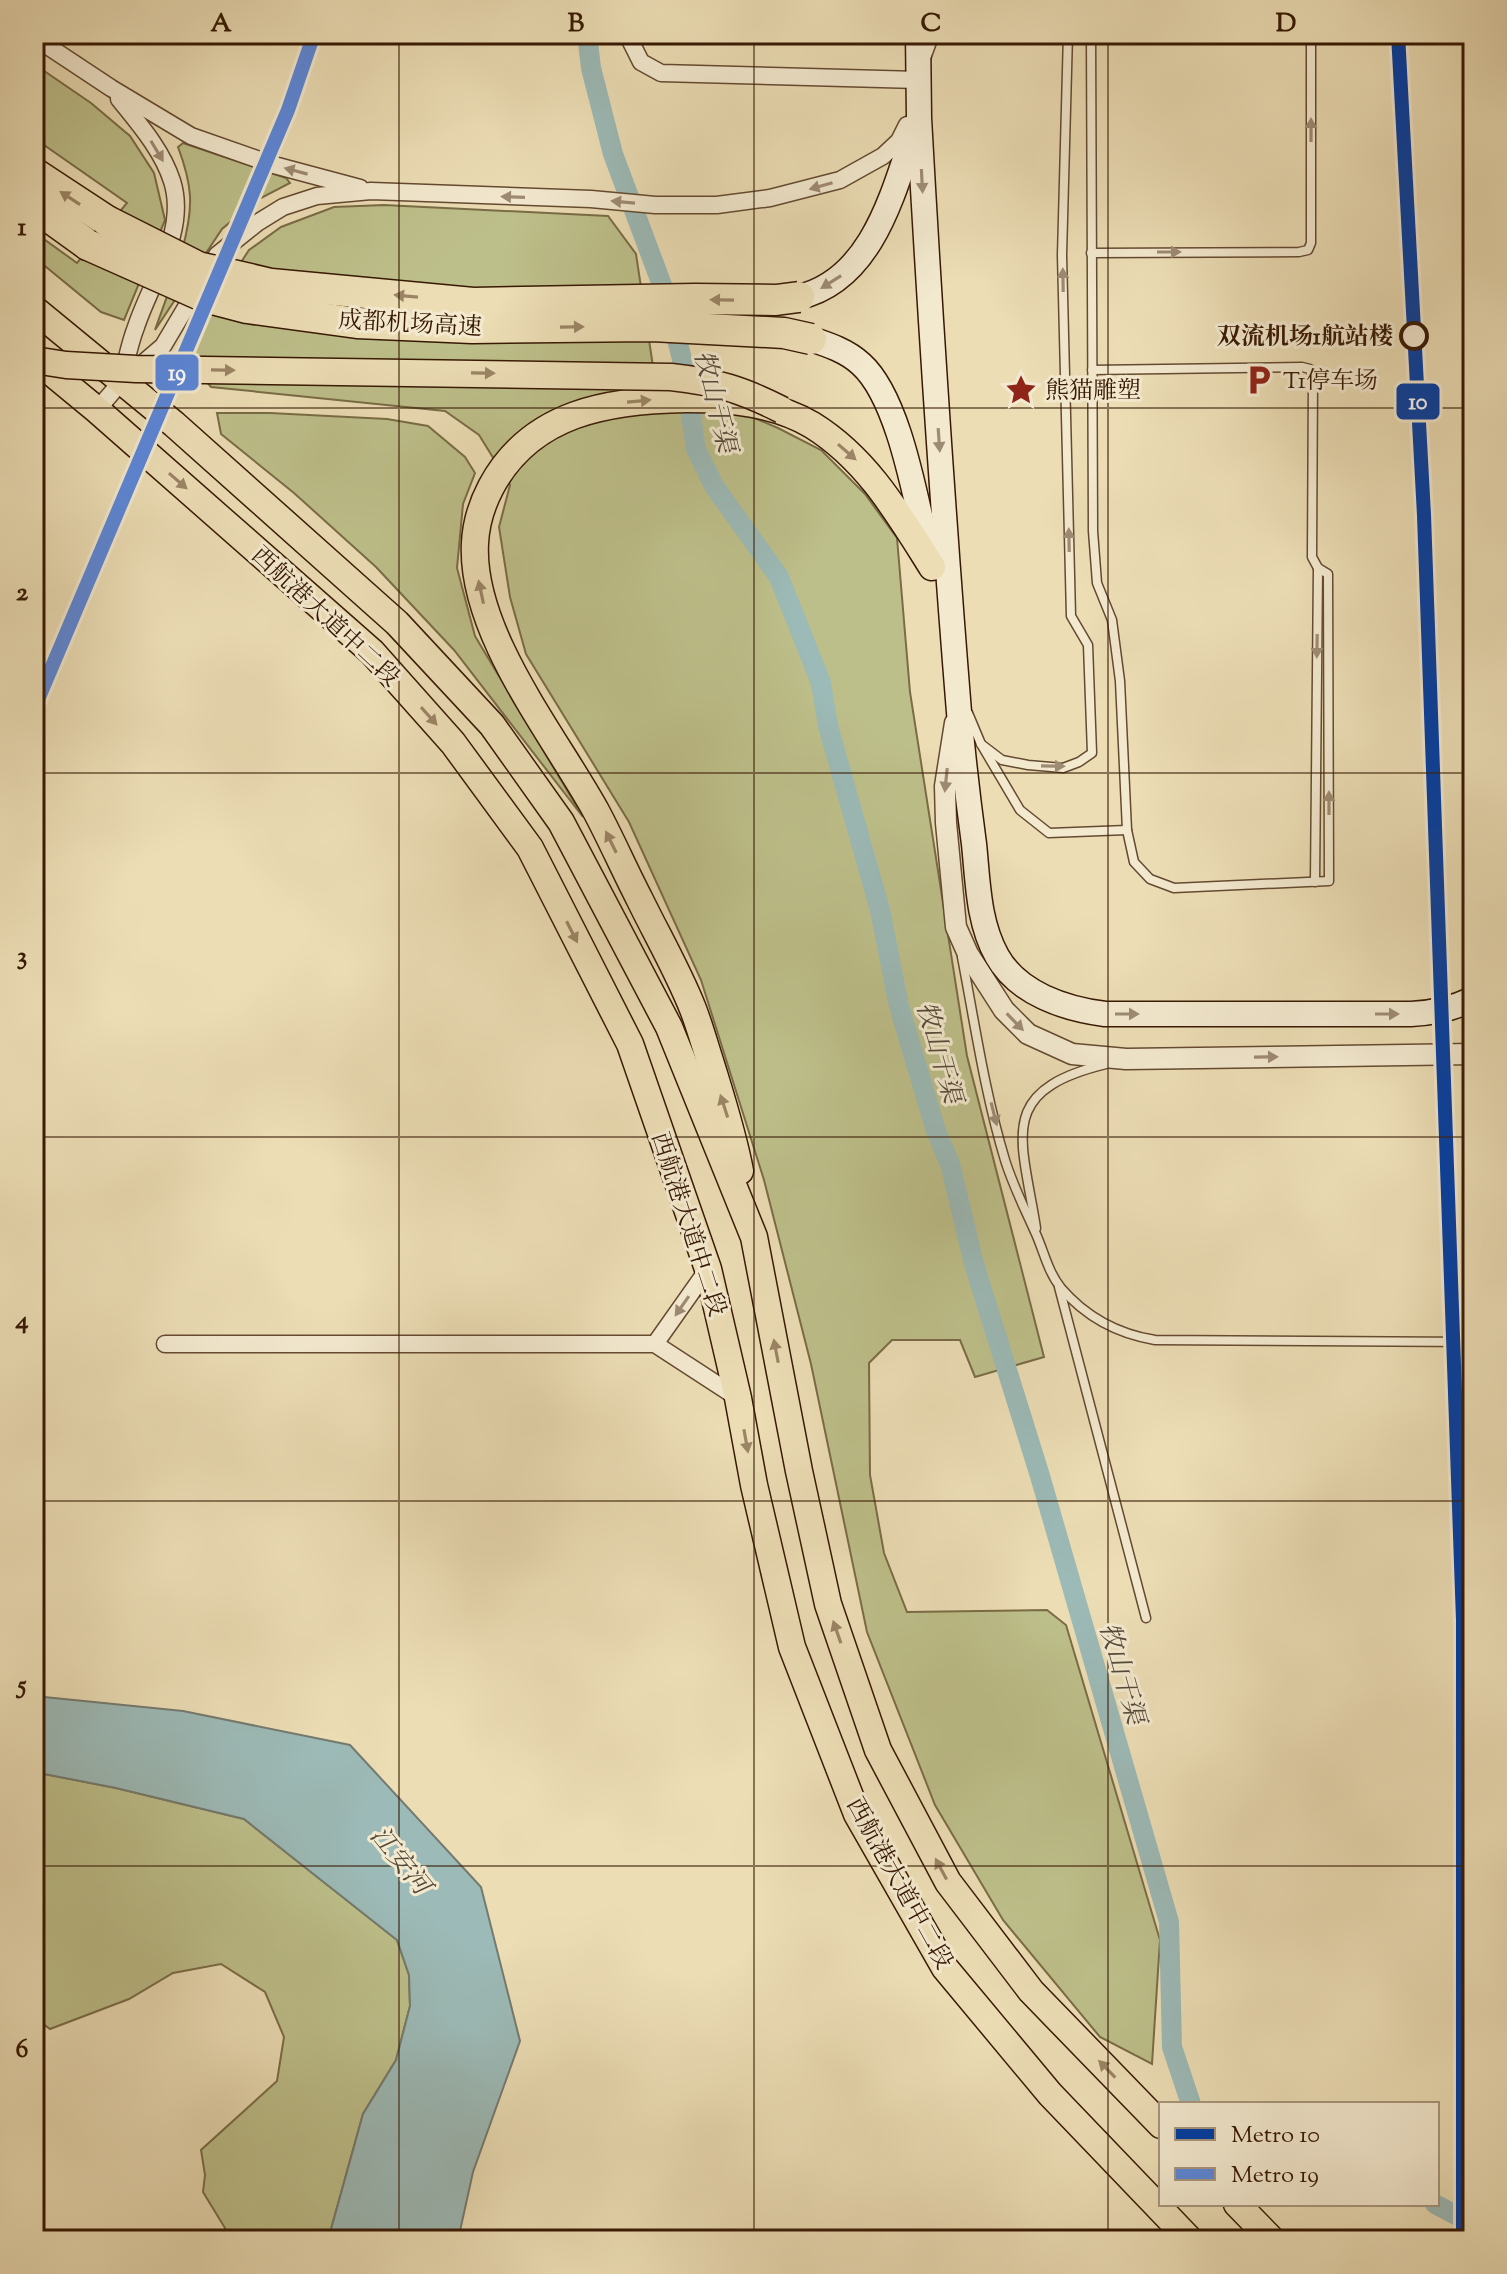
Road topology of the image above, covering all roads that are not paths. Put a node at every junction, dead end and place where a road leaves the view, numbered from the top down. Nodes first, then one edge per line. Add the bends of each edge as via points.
1 (627, 34) edge
2 (918, 34) edge
3 (935, 34) edge
4 (1068, 34) edge
5 (1091, 34) edge
6 (1311, 34) edge
7 (34, 37) edge
8 (111, 88) junction
9 (918, 100) junction
10 (34, 173) edge
11 (371, 191) junction
12 (34, 206) edge
13 (1091, 253) junction
14 (799, 297) joint
15 (34, 309) edge
16 (811, 339) joint
17 (34, 359) edge
18 (1092, 370) junction
19 (121, 382) junction
20 (97, 410) junction
21 (782, 410) junction
22 (932, 567) junction
23 (1318, 568) junction
24 (957, 684) junction
25 (981, 744) junction
26 (1127, 830) junction
27 (1315, 882) junction
28 (956, 927) junction
29 (1473, 999) edge
30 (1473, 1054) edge
31 (1126, 1059) junction
32 (754, 1237) junction
33 (1037, 1237) junction
34 (708, 1269) junction
35 (1059, 1286) junction
36 (1473, 1342) edge
37 (165, 1344) dead end
38 (655, 1344) junction
39 (738, 1398) junction
40 (1146, 1618) dead end
41 (1159, 2123) edge
42 (1239, 2206) edge
43 (1190, 2240) edge
44 (1272, 2240) edge

1 - 9 street via 641,62 661,73
2 - 9 main road
3 - 9 lane
25 -> 4 lane via 1002,760 1063,768 1092,753 1088,645 1071,616 1062,255
5 - 13 lane
13 -> 6 lane via 1308,250
7 - 8 street
11 -> 8 street via 191,136
8 -> 19 street via 162,158 176,207 174,230 136,326
9 -> 11 street via 899,141 883,156 840,180 770,198 655,205
9 -> 14 main road via 891,195 869,243 838,279
9 -> 24 main road
14 -> 10 highway, 成都机场高速, bridge via 473,303 271,284 198,267 107,221
11 - 19 street via 317,196 283,207 233,241 217,255 163,346
12 -> 16 highway, 成都机场高速, bridge via 88,245 205,297 247,308 357,323 666,326
13 - 18 lane
15 - 19 main road, 西航港大道中二段
16 - 22 main road via 850,356 879,386 900,440
17 - 20 main road, 西航港大道中二段
17 -> 21 main road, bridge via 136,369 671,377 740,389
18 - 23 lane via 1310,369 1312,557
18 - 26 lane via 1093,531 1097,583 1112,620 1120,681
19 - 20 street
19 - 32 main road, 西航港大道中二段 via 397,623 492,725 561,822 669,1027
20 -> 34 main road, 西航港大道中二段 via 372,652 453,743 530,848 630,1044
21 -> 22 main road via 810,424 858,462
32 -> 21 main road, bridge via 733,1134 693,1009 596,811 508,665 479,595 475,543 483,503 500,469 550,425 597,408 661,399
22 - 24 main road
23 -> 27 lane
27 -> 23 lane via 1329,881 1328,574
24 - 25 lane
24 -> 28 street via 945,786
24 -> 29 main road via 982,918 999,959 1027,987 1057,1004 1122,1014 1411,1014 1448,1010
25 - 26 lane via 1020,810 1049,833
26 - 27 lane via 1134,862 1150,879 1174,888
28 -> 31 street via 986,984 1028,1034 1072,1054
28 -> 33 lane via 1006,1161
31 -> 30 street
31 - 33 lane via 1053,1082 1027,1112 1022,1134
41 -> 32 main road, 西航港大道中二段 via 1031,1991 948,1882 878,1750 828,1604
33 - 35 lane
34 -> 38 street
34 - 39 main road, 西航港大道中二段
35 - 36 lane via 1091,1316 1135,1337 1155,1340
35 - 40 lane
37 - 38 street
38 - 39 street
39 -> 43 main road, 西航港大道中二段 via 792,1647 857,1814 945,1968 1050,2094
42 - 44 main road

